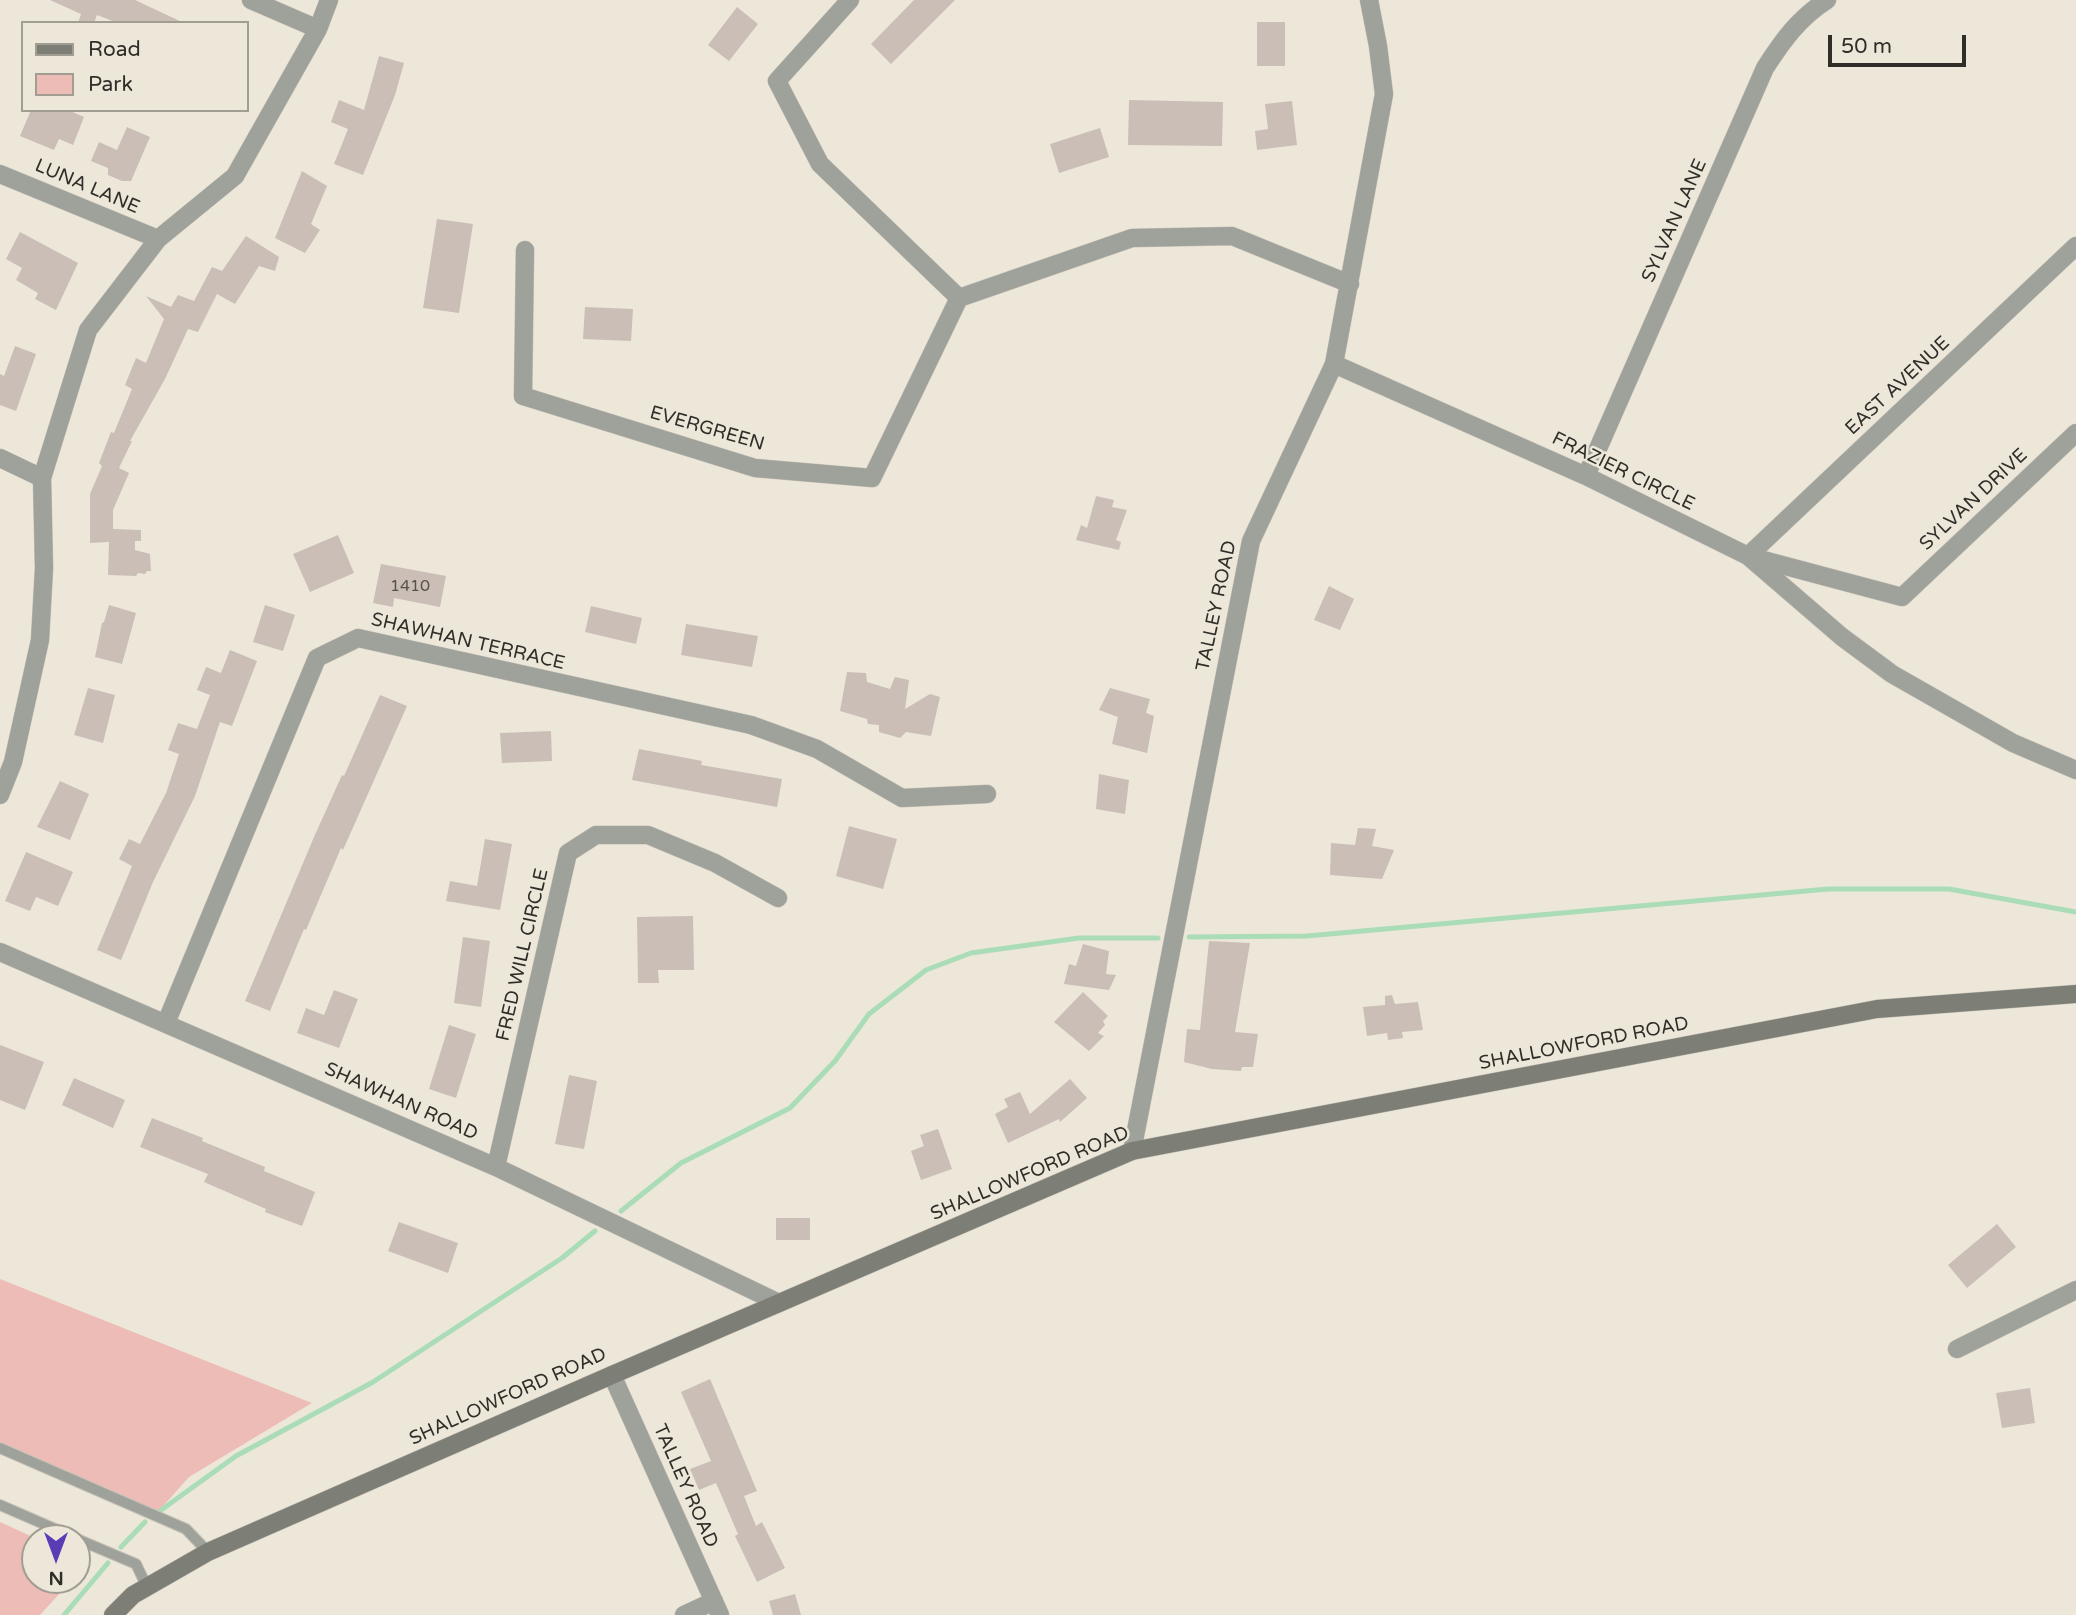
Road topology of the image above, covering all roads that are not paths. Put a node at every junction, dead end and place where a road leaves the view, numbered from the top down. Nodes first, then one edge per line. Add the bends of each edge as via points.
1 (251, 0) edge
2 (329, 0) edge
3 (850, 0) edge
4 (1369, 0) edge
5 (1827, 0) edge
6 (318, 29) junction
7 (0, 174) edge
8 (158, 239) junction
9 (2076, 246) edge
10 (525, 250) dead end
11 (1350, 284) junction
12 (959, 298) junction
13 (1334, 364) junction
14 (2076, 433) edge
15 (0, 458) edge
16 (1586, 476) junction
17 (42, 478) junction
18 (1748, 556) junction
19 (1902, 597) joint
20 (6, 759) edge
21 (2076, 770) edge
22 (987, 794) dead end
23 (0, 795) edge
24 (778, 898) dead end
25 (0, 952) edge
26 (2076, 995) edge
27 (166, 1023) junction
28 (1132, 1152) junction
29 (496, 1167) junction
30 (2076, 1290) edge
31 (779, 1303) junction
32 (1957, 1349) dead end
33 (612, 1375) junction
34 (0, 1448) edge
35 (0, 1505) edge
36 (44, 1524) edge
37 (91, 1544) edge
38 (208, 1552) junction
39 (147, 1587) junction
40 (717, 1608) edge
41 (113, 1615) edge
42 (684, 1615) edge

1 - 6 street
2 - 6 street
3 - 12 street via 777,81 820,164
4 - 11 street, TALLEY ROAD via 1384,94
5 - 16 street, SYLVAN LANE via 1785,36 1765,68
6 - 8 street via 235,176
7 - 8 street, LUNA LANE
8 - 17 street via 88,330
9 - 18 street, EAST AVENUE
10 - 12 street, EVERGREEN via 523,396 755,468 872,478
11 - 12 street via 1232,236 1132,238
11 - 13 street, TALLEY ROAD
13 - 16 street, FRAZIER CIRCLE
13 - 28 street, TALLEY ROAD via 1251,541
14 - 19 street, SYLVAN DRIVE
15 - 17 street
16 - 18 street, FRAZIER CIRCLE
17 - 20 street via 40,640
18 - 19 street, FRAZIER CIRCLE
18 - 21 street via 1892,674 2014,743
20 - 23 street
22 - 27 street, SHAWHAN TERRACE via 902,798 817,749 751,724 358,638 317,658
24 - 29 street, FRED WILL CIRCLE via 715,863 649,835 596,835 568,853
25 - 27 street, SHAWHAN ROAD
26 - 28 street, SHALLOWFORD ROAD via 1877,1009
27 - 29 street, SHAWHAN ROAD
28 - 31 street, SHALLOWFORD ROAD
29 - 31 street, SHAWHAN ROAD
30 - 32 street
31 - 33 street, SHALLOWFORD ROAD
33 - 38 street, SHALLOWFORD ROAD
33 - 40 street, TALLEY ROAD
34 - 38 lane via 186,1529
35 - 36 lane
37 - 39 lane via 136,1564
38 - 39 street, SHALLOWFORD ROAD
39 - 41 street, SHALLOWFORD ROAD
40 - 42 street

